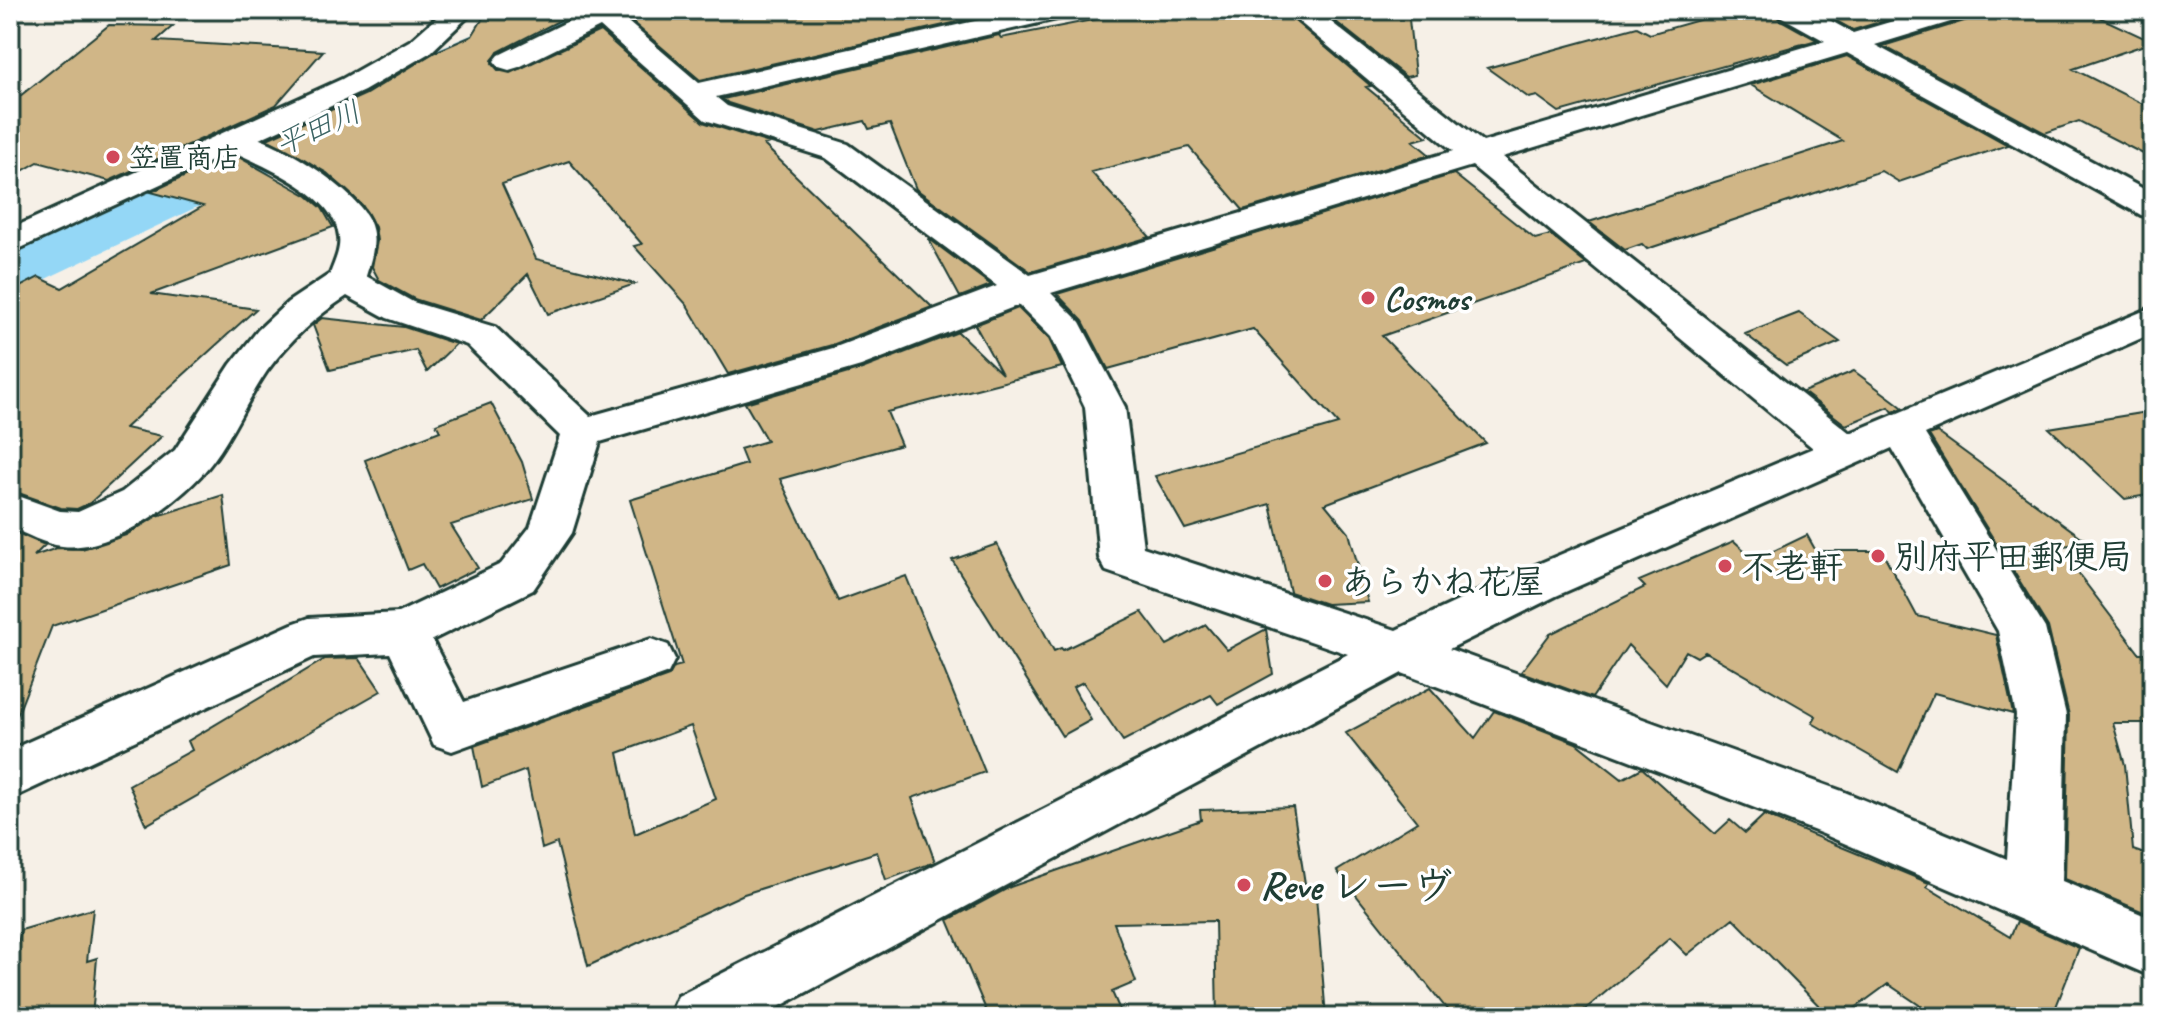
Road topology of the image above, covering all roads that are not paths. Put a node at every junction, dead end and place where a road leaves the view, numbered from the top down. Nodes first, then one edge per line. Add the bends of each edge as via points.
1 (461, 10) edge
2 (1061, 10) edge
3 (1299, 10) edge
4 (1790, 10) edge
5 (1960, 10) edge
6 (604, 11) edge
7 (1850, 43) junction
8 (509, 61) dead end
9 (695, 93) junction
10 (252, 149) junction
11 (1476, 154) junction
12 (2153, 208) edge
13 (10, 242) edge
14 (347, 280) junction
15 (1025, 289) junction
16 (2152, 320) edge
17 (1901, 428) junction
18 (582, 433) junction
19 (1846, 452) junction
20 (10, 509) edge
21 (404, 632) junction
22 (1399, 651) junction
23 (651, 659) dead end
24 (10, 775) edge
25 (2033, 897) junction
26 (2153, 948) edge
27 (699, 1017) edge

1 - 10 street via 421,46
2 - 9 street
3 - 11 street
4 - 7 street
5 - 7 street
6 - 8 street
6 - 9 street
7 - 11 street
7 - 12 street
9 - 15 street via 716,113 837,151
10 - 13 street
10 - 14 street via 333,193 352,220 357,239
11 - 15 street
11 - 19 street
14 - 18 street via 400,310 481,336
14 - 20 street via 314,298 265,347 233,388 199,449 173,477 103,523 64,529
15 - 18 street via 847,357
15 - 22 street via 1067,331 1105,407 1122,558
16 - 17 street
17 - 19 street
17 - 25 street via 2021,628 2041,715
18 - 21 street via 550,533 517,577
19 - 22 street via 1540,583
21 - 23 street via 452,729
21 - 24 street via 309,638
22 - 25 street via 1842,816
22 - 27 street
25 - 26 street

